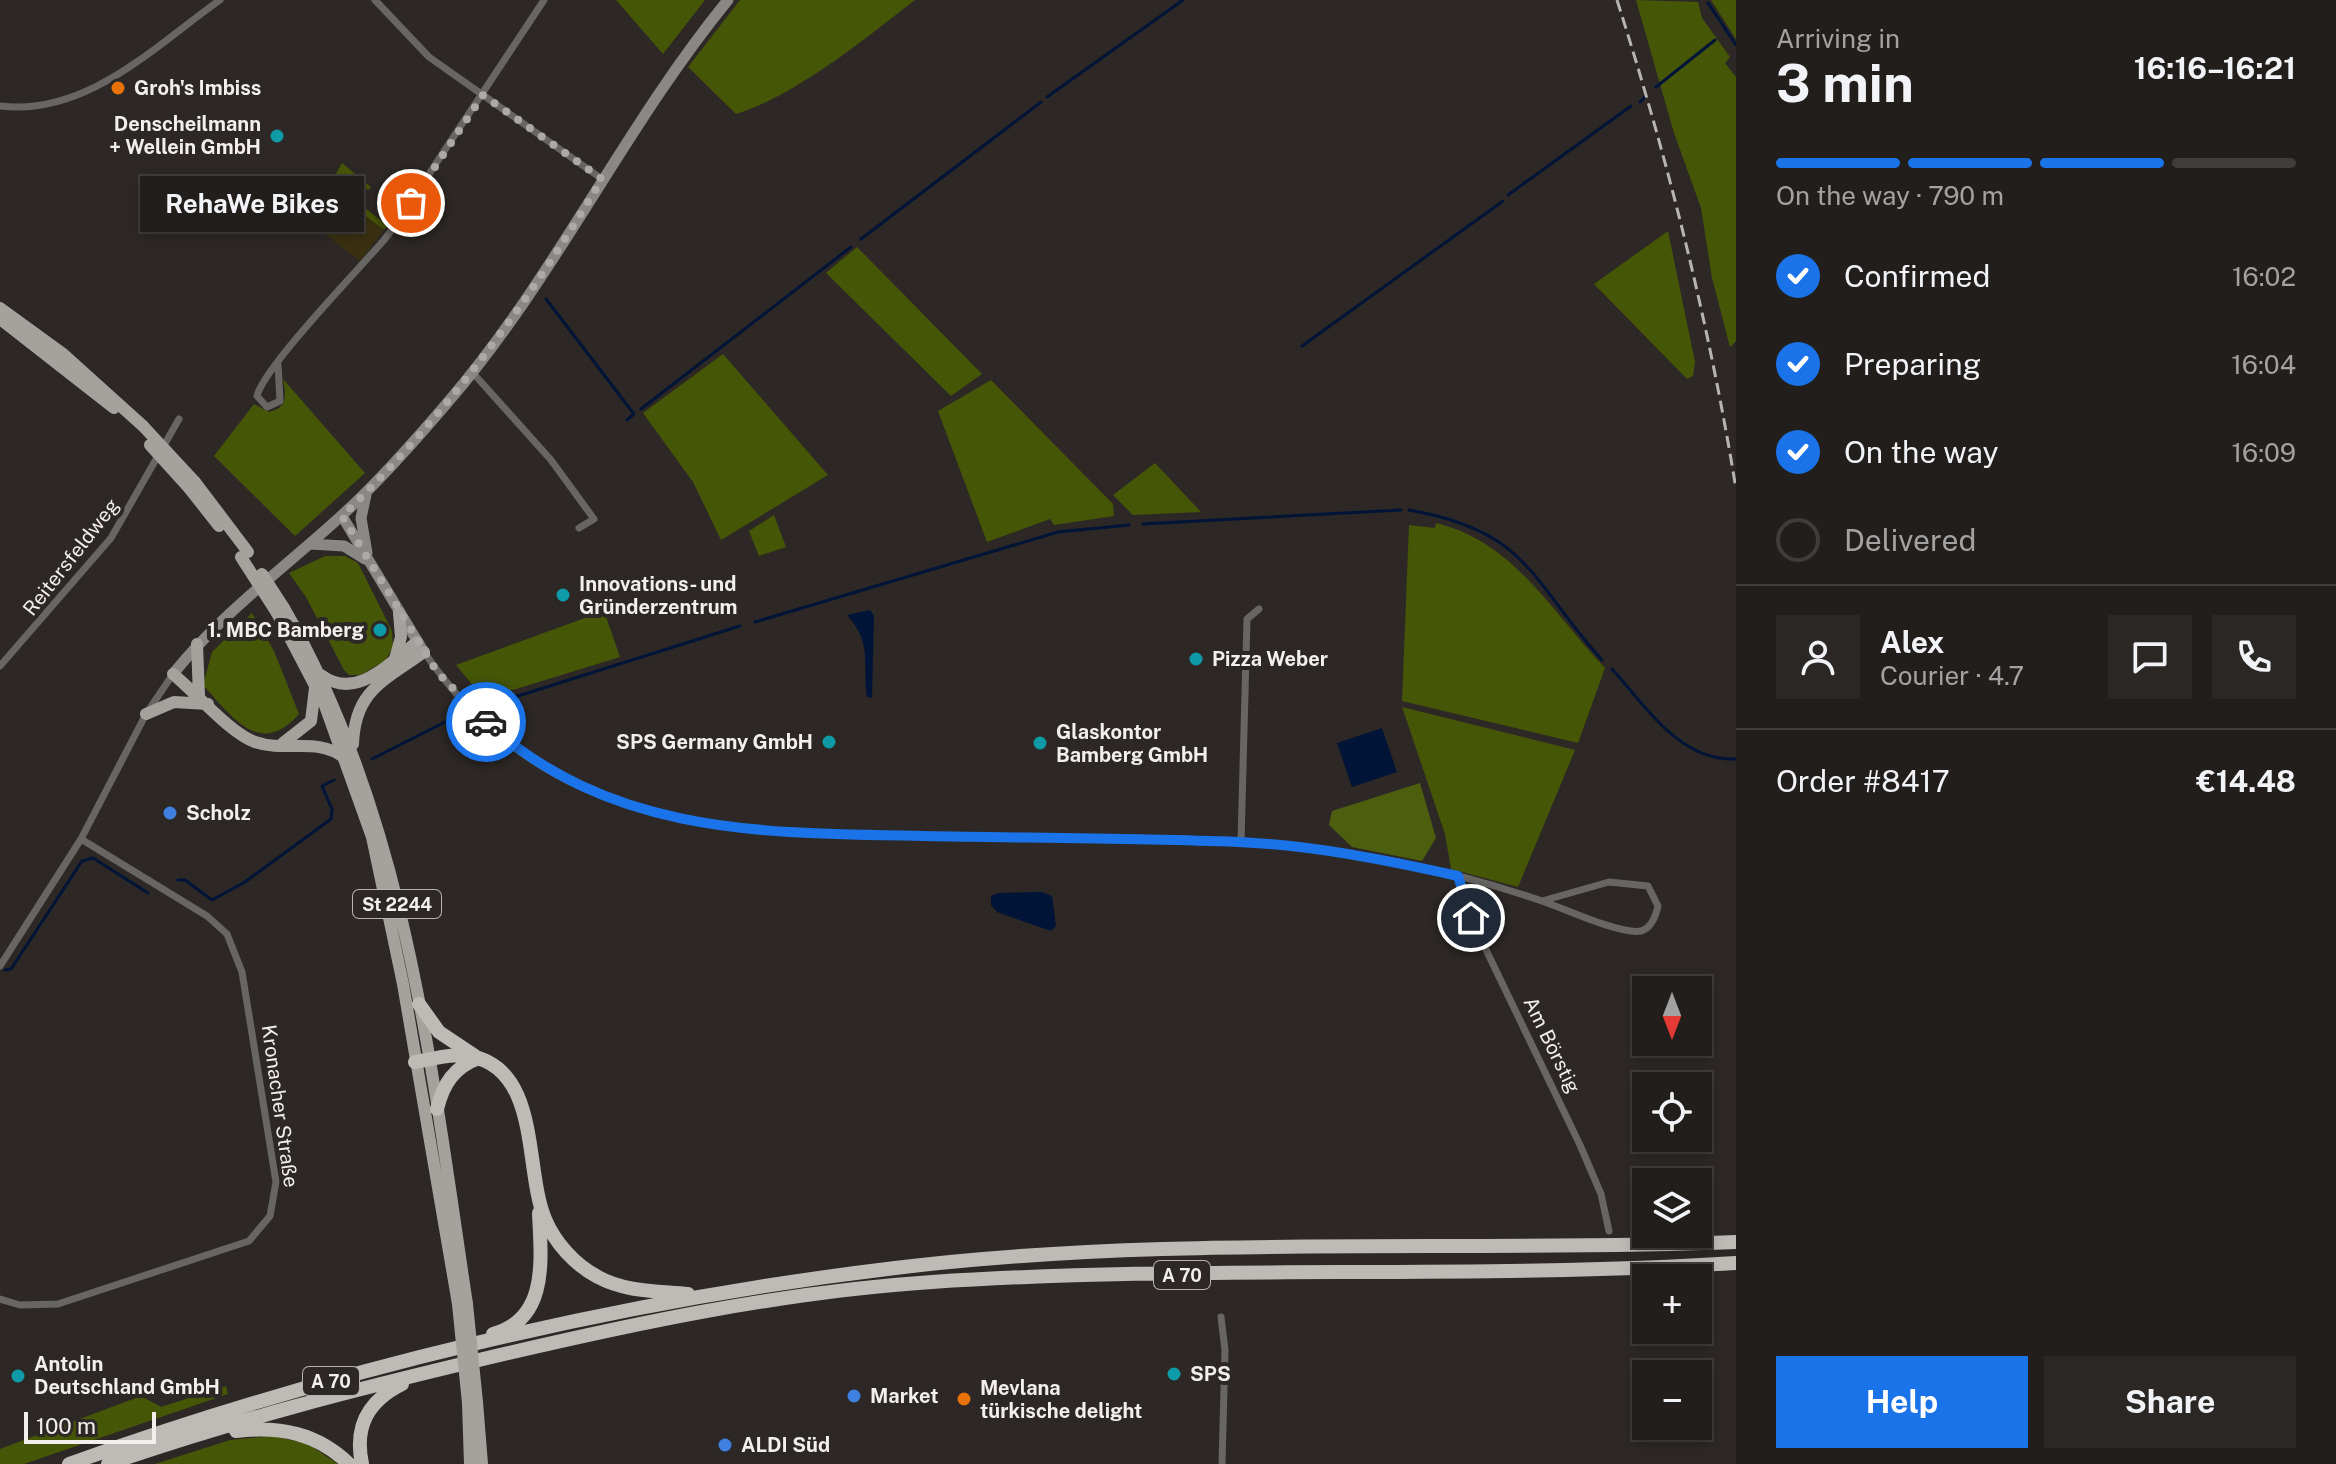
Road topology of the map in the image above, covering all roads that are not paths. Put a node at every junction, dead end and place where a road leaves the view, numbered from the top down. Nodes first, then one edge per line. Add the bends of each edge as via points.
1 (220, 0) edge
2 (375, 0) edge
3 (544, 0) edge
4 (728, 0) edge
5 (483, 95) junction
6 (0, 106) edge
7 (602, 179) junction
8 (0, 308) edge
9 (0, 319) edge
10 (278, 364) junction
11 (473, 373) junction
12 (179, 419) dead end
13 (142, 430) junction
14 (366, 492) junction
15 (342, 516) junction
16 (579, 528) dead end
17 (310, 544) junction
18 (369, 561) junction
19 (1259, 609) dead end
20 (399, 613) junction
21 (197, 644) junction
22 (420, 647) junction
23 (395, 659) junction
24 (0, 666) edge
25 (173, 674) junction
26 (318, 681) junction
27 (203, 700) junction
28 (146, 714) junction
29 (280, 745) junction
30 (350, 755) junction
31 (81, 839) junction
32 (1241, 842) junction
33 (1458, 876) junction
34 (1542, 901) junction
35 (0, 966) edge
36 (419, 1004) junction
37 (479, 1058) junction
38 (422, 1060) junction
39 (437, 1109) junction
40 (538, 1193) junction
41 (1609, 1231) dead end
42 (1734, 1242) edge
43 (1734, 1263) edge
44 (705, 1296) junction
45 (0, 1299) edge
46 (462, 1304) junction
47 (1221, 1317) dead end
48 (455, 1351) junction
49 (439, 1369) junction
50 (473, 1402) junction
51 (196, 1435) junction
52 (69, 1464) edge
53 (108, 1464) edge
54 (349, 1464) edge
55 (362, 1464) edge
56 (470, 1464) edge
57 (482, 1464) edge
58 (1222, 1464) edge

1 - 6 street via 85,93 40,107
2 - 5 street via 412,42
3 - 5 street
4 - 7 street
5 - 7 street
5 - 10 street via 384,240
7 - 11 street via 539,283
8 - 13 main road, St 2244 via 62,353
9 - 13 main road, St 2244
10 - 10 street via 280,401 267,407 257,396 259,387
11 - 14 street
11 - 16 street via 551,460 594,519
12 - 24 street, Reitersfeldweg via 111,538
13 - 26 main road, St 2244, bridge via 245,555
14 - 15 street
14 - 18 street via 361,518
15 - 17 street
15 - 18 street
17 - 18 street via 344,546
17 - 21 street
18 - 20 street
19 - 32 street via 1247,619
20 - 22 street
20 - 23 main road via 401,637
21 - 25 street
21 - 27 main road
22 - 23 main road
22 - 30 main road via 362,701
22 - 32 street via 465,704 527,755 611,799 673,819 799,834
23 - 26 main road via 356,684
25 - 27 main road
25 - 28 street
26 - 29 main road via 311,721
26 - 30 main road, St 2244
27 - 28 main road via 174,702
27 - 29 main road via 248,739
28 - 31 street
29 - 30 main road via 315,744
30 - 36 main road, St 2244 via 380,834
30 - 38 main road, St 2244
31 - 35 street
31 - 45 street, Kronacher Straße via 207,916 234,945 276,1200 262,1229 249,1241 211,1256 58,1304 20,1305
32 - 33 street via 1352,854
33 - 34 street
33 - 41 street, Am Börstig via 1464,904 1586,1158
34 - 34 street via 1641,931 1650,926 1658,906 1648,886 1609,882
36 - 37 highway via 439,1032
36 - 38 main road, St 2244
37 - 38 highway
37 - 39 highway via 452,1074
37 - 40 highway via 503,1072 514,1090
38 - 39 main road, St 2244
38 - 46 main road, St 2244
39 - 46 main road, St 2244
40 - 44 highway via 544,1218 561,1246 600,1278 640,1290
40 - 48 highway via 540,1274 530,1308 510,1327
42 - 44 highway, A 70 via 1038,1256 895,1268
43 - 49 highway, A 70 via 916,1283 699,1312
44 - 48 highway, A 70
46 - 50 main road, St 2244, bridge
47 - 58 street
48 - 52 highway, A 70 via 290,1392
49 - 51 highway, A 70
49 - 55 highway via 387,1392 371,1406 359,1440
50 - 56 main road, St 2244
50 - 57 main road, St 2244
51 - 53 highway, A 70
51 - 54 highway via 289,1431 320,1442

